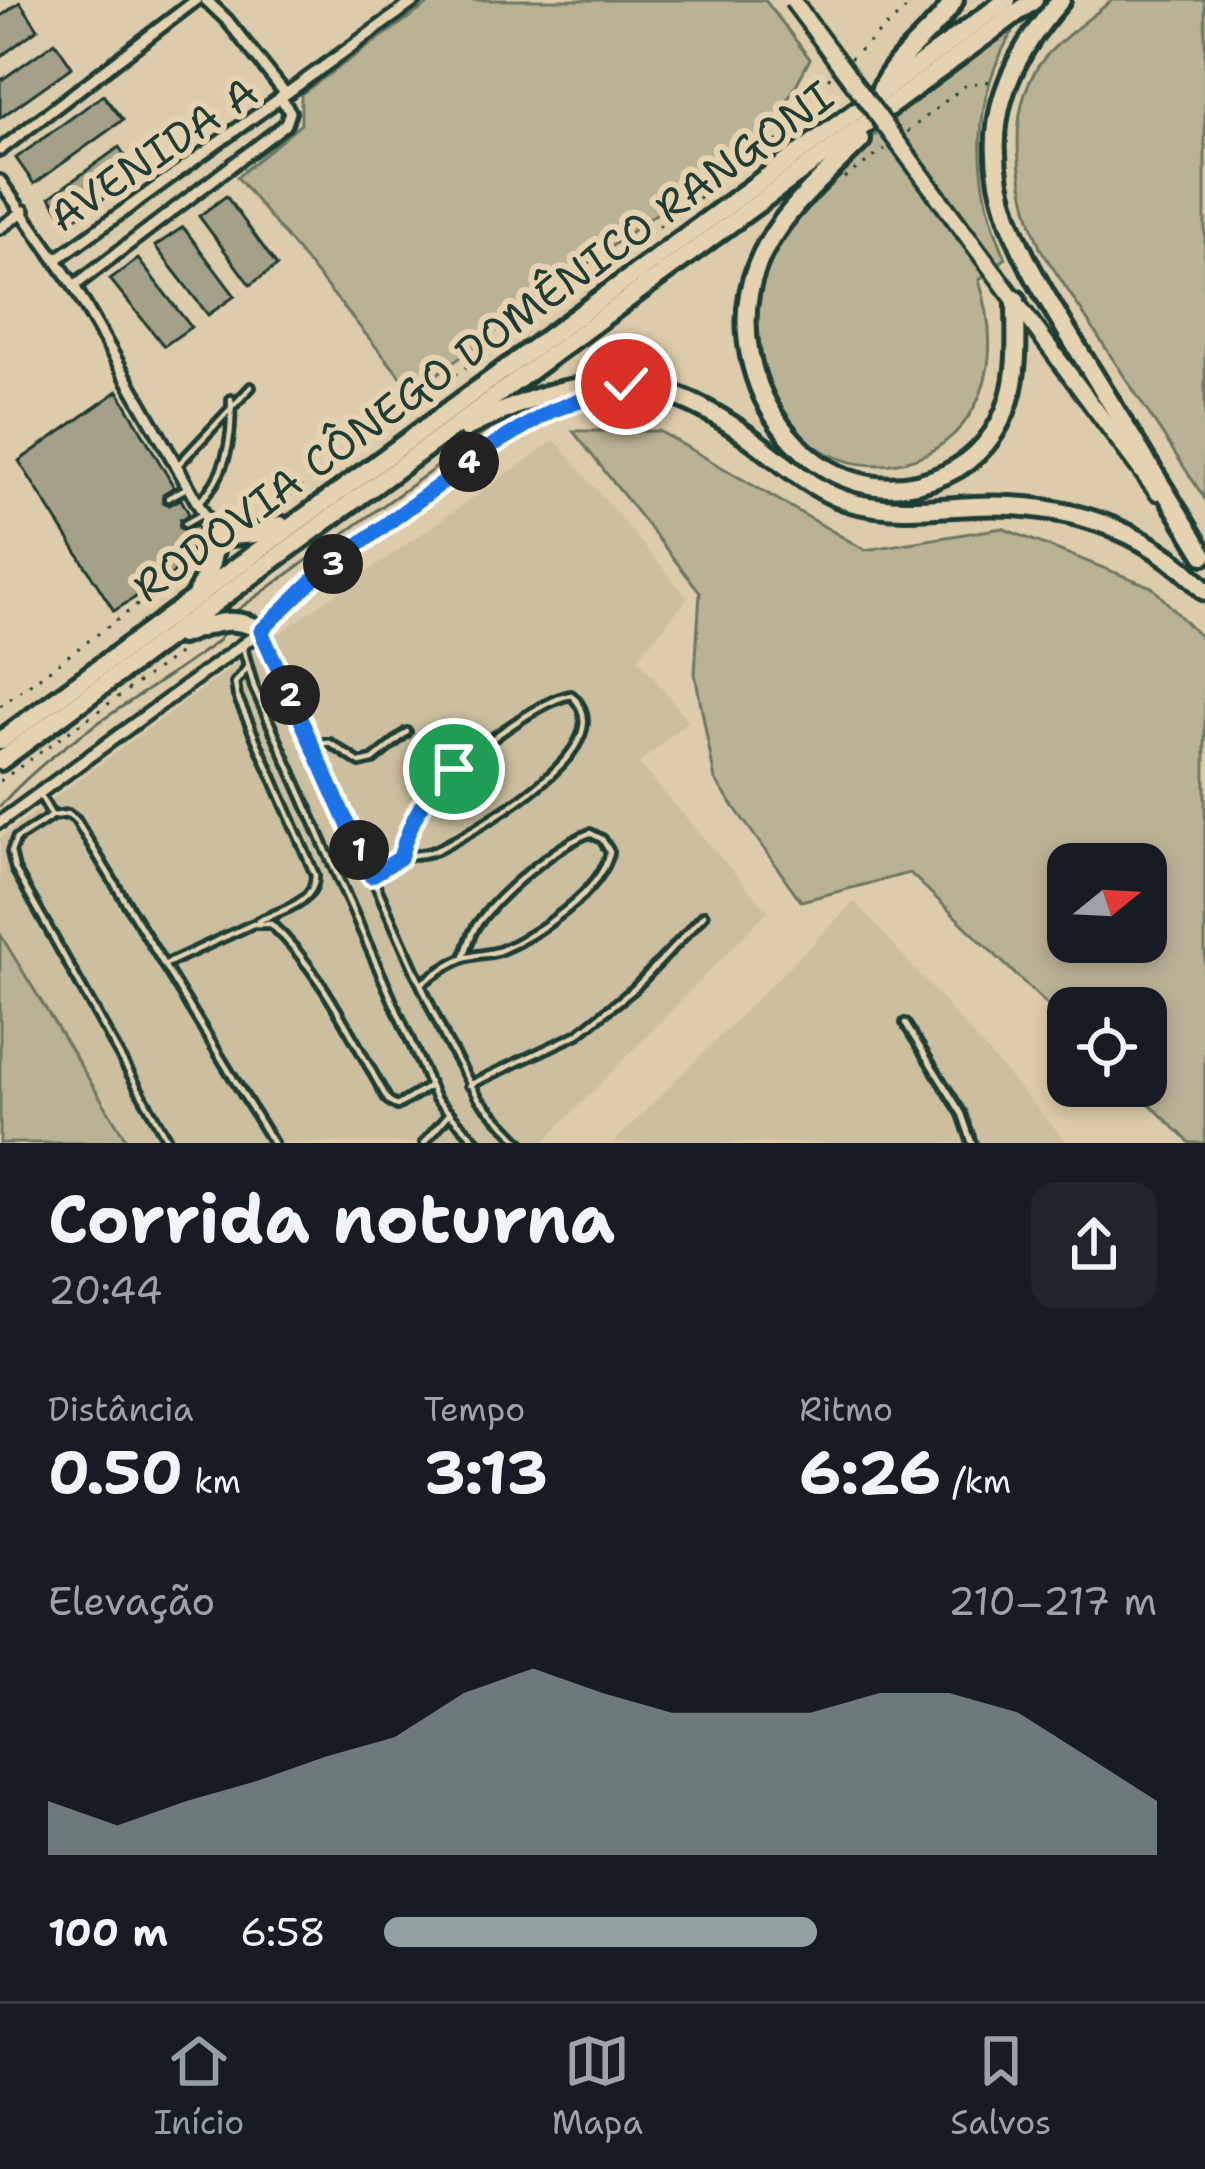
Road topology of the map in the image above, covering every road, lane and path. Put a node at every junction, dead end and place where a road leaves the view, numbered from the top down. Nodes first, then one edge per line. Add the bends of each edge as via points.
1 (196, 0) edge
2 (206, 0) edge
3 (416, 0) edge
4 (792, 0) edge
5 (916, 0) edge
6 (954, 0) edge
7 (1007, 0) edge
8 (1034, 0) edge
9 (1061, 0) edge
10 (850, 59) dead end
11 (833, 74) dead end
12 (1000, 81) dead end
13 (282, 95) junction
14 (879, 95) junction
15 (899, 101) junction
16 (902, 136) dead end
17 (0, 150) edge
18 (884, 151) dead end
19 (193, 160) junction
20 (0, 181) edge
21 (210, 182) junction
22 (834, 183) dead end
23 (137, 201) junction
24 (24, 212) junction
25 (154, 224) junction
26 (0, 228) edge
27 (57, 259) junction
28 (74, 286) junction
29 (1016, 300) junction
30 (626, 384) junction
31 (251, 387) dead end
32 (231, 402) junction
33 (427, 446) junction
34 (177, 466) junction
35 (190, 487) junction
36 (168, 498) dead end
37 (199, 502) junction
38 (205, 513) junction
39 (307, 514) junction
40 (185, 524) dead end
41 (248, 524) dead end
42 (218, 536) junction
43 (1205, 555) edge
44 (198, 557) dead end
45 (1205, 590) edge
46 (193, 598) junction
47 (261, 631) junction
48 (163, 641) junction
49 (242, 644) junction
50 (182, 651) dead end
51 (246, 669) junction
52 (0, 706) edge
53 (407, 732) dead end
54 (0, 740) edge
55 (311, 743) junction
56 (0, 761) edge
57 (0, 781) edge
58 (39, 794) junction
59 (52, 816) junction
60 (0, 822) edge
61 (400, 858) junction
62 (371, 876) junction
63 (704, 914) dead end
64 (253, 924) junction
65 (464, 957) junction
66 (164, 965) junction
67 (421, 984) junction
68 (905, 1023) dead end
69 (470, 1085) junction
70 (430, 1086) junction
71 (449, 1113) junction
72 (169, 1143) edge
73 (273, 1143) edge
74 (424, 1143) edge
75 (478, 1143) edge
76 (521, 1143) edge
77 (972, 1143) edge

1 - 17 street
2 - 13 street
3 - 13 street
4 - 29 main road, bridge
5 - 10 path
6 - 14 highway
7 - 14 highway, RODOVIA CÔNEGO DOMÊNICO RANGONI
8 - 15 highway, RODOVIA CÔNEGO DOMÊNICO RANGONI
9 - 43 highway via 1027,42 1003,96 1001,202 1036,281
11 - 41 path via 810,95 793,129
12 - 16 path via 967,84
13 - 19 street, AVENIDA A
13 - 21 street, AVENIDA A via 286,124
14 - 39 highway, RODOVIA CÔNEGO DOMÊNICO RANGONI
15 - 29 highway via 790,213 757,266 746,320 754,375 769,408 803,452 840,476 895,486 940,477 980,451 1004,415 1016,364
15 - 33 highway, RODOVIA CÔNEGO DOMÊNICO RANGONI
18 - 22 path
19 - 21 street
19 - 23 street, AVENIDA A
20 - 24 street
21 - 25 street, AVENIDA A
23 - 25 street
23 - 27 street, AVENIDA A
24 - 26 street
24 - 27 street
25 - 28 street, AVENIDA A
27 - 28 street
28 - 34 street
29 - 43 main road
30 - 33 highway via 539,394
30 - 45 highway via 699,405 840,498 890,508 1058,509 1135,536
30 - 47 street via 551,411 493,445 318,575
31 - 32 lane
32 - 34 lane
32 - 37 lane via 224,465
33 - 48 highway, RODOVIA CÔNEGO DOMÊNICO RANGONI
34 - 35 street
35 - 36 lane
35 - 37 street
37 - 38 street
38 - 40 lane
38 - 42 street
39 - 42 highway via 255,534
39 - 46 highway, RODOVIA CÔNEGO DOMÊNICO RANGONI
42 - 46 highway
44 - 52 path via 185,575
46 - 54 highway, RODOVIA CÔNEGO DOMÊNICO RANGONI
47 - 48 highway via 221,622
47 - 49 street
47 - 55 lane
48 - 56 highway, RODOVIA CÔNEGO DOMÊNICO RANGONI
49 - 51 lane
49 - 58 street
50 - 57 path
51 - 64 lane via 235,683 237,696 316,887
51 - 70 lane
53 - 55 lane via 360,763 330,742
55 - 62 lane
58 - 59 lane
58 - 60 street
59 - 66 lane via 76,820
59 - 72 lane via 16,838 15,869
61 - 61 lane via 433,852 484,824 562,765 584,737 582,705 571,695 542,704 454,769 411,818
61 - 62 lane
62 - 67 lane
63 - 69 lane via 634,989 578,1034
64 - 66 lane
64 - 70 lane via 271,923 293,944 388,1100 408,1103
65 - 65 lane via 476,924 525,878 570,841 590,833 602,838 607,869 585,893 531,934
65 - 67 lane
66 - 73 lane
67 - 69 lane
68 - 77 lane
69 - 76 lane
70 - 71 lane
71 - 74 lane
71 - 75 lane

